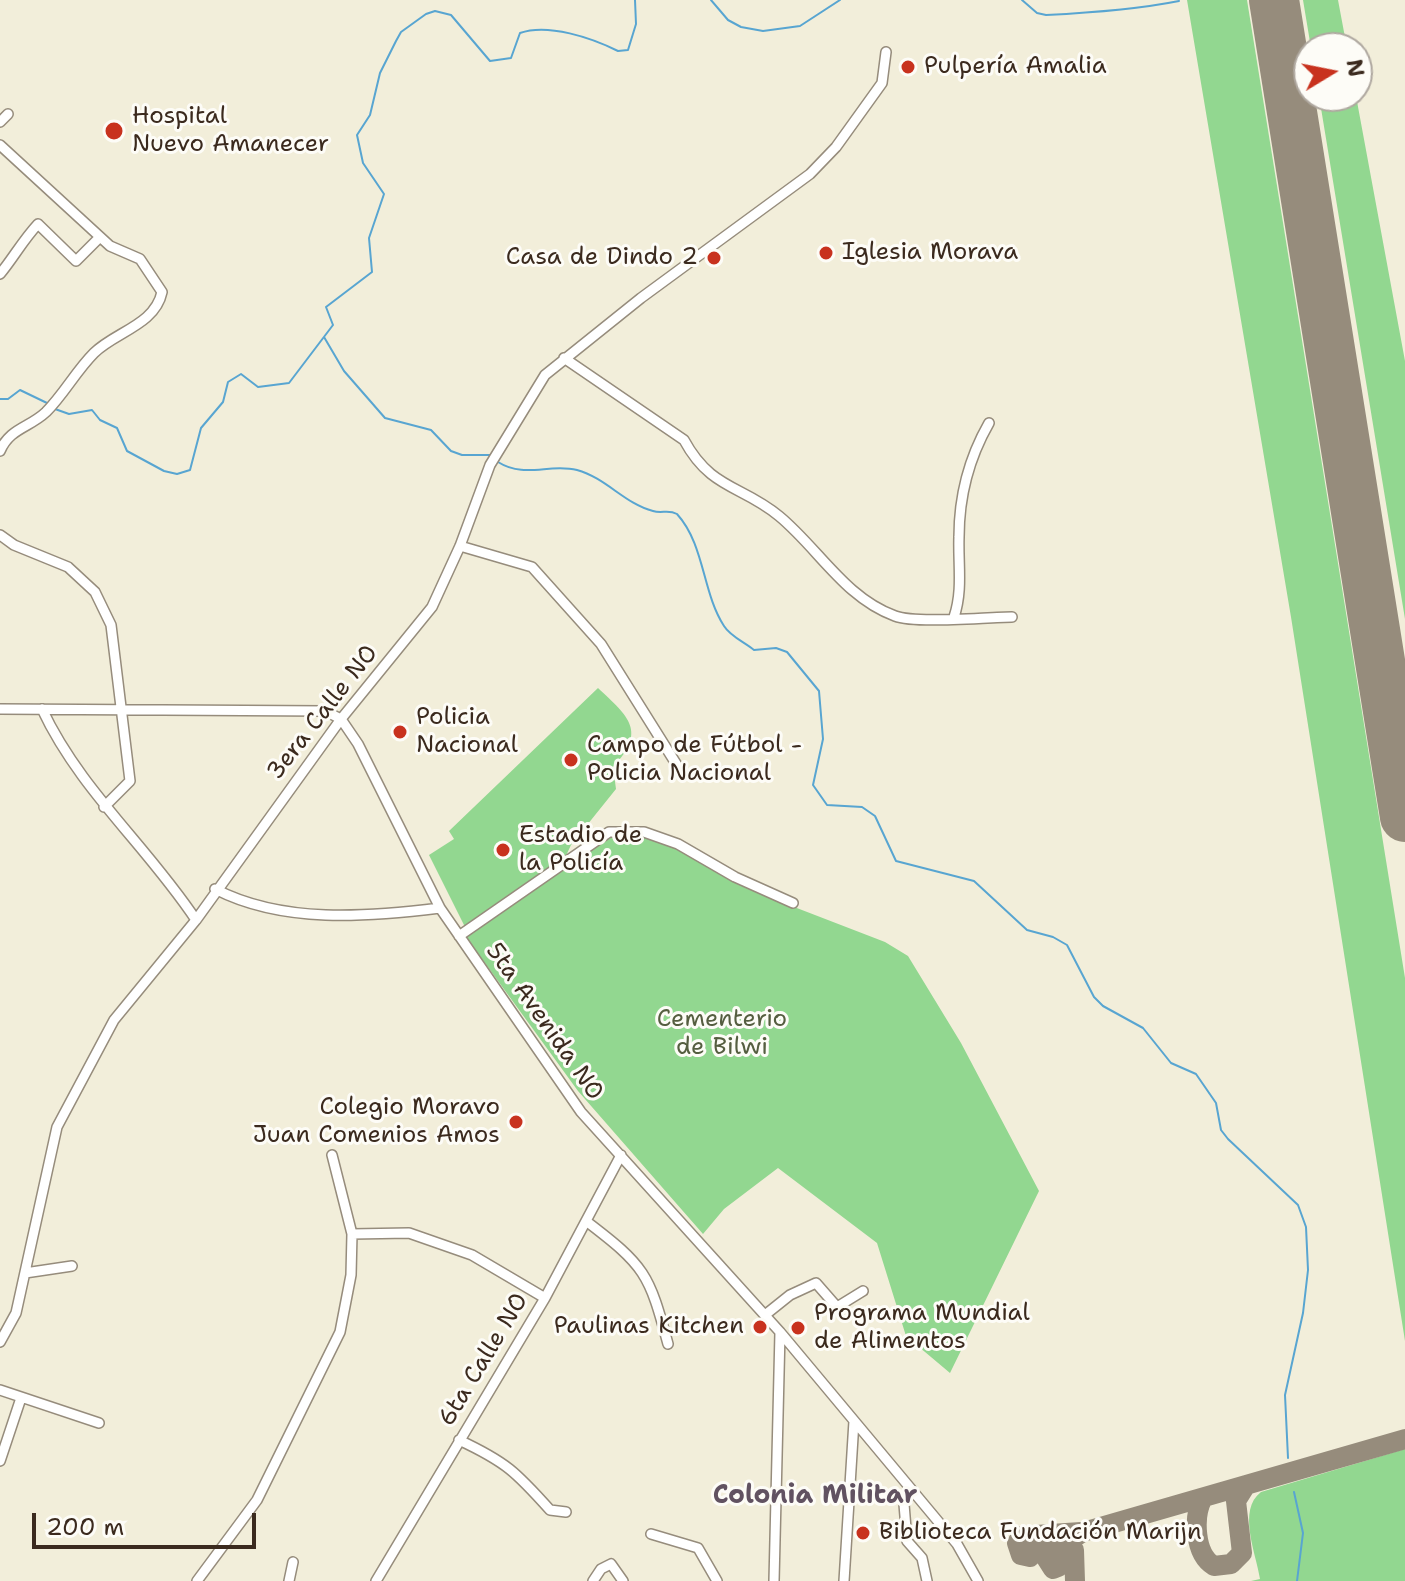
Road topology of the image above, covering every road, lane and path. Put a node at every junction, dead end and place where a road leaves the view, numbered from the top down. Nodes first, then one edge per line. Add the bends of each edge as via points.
1 (886, 52) dead end
2 (8, 114) dead end
3 (0, 122) edge
4 (0, 145) edge
5 (100, 237) junction
6 (0, 274) edge
7 (564, 358) junction
8 (989, 423) dead end
9 (0, 451) edge
10 (0, 535) edge
11 (460, 546) junction
12 (954, 617) junction
13 (1012, 617) dead end
14 (0, 709) edge
15 (42, 709) junction
16 (122, 712) junction
17 (341, 719) junction
18 (680, 770) dead end
19 (104, 807) junction
20 (215, 889) junction
21 (793, 903) dead end
22 (440, 908) junction
23 (196, 920) junction
24 (459, 936) junction
25 (332, 1155) dead end
26 (621, 1155) junction
27 (586, 1221) junction
28 (352, 1234) junction
29 (72, 1266) dead end
30 (25, 1273) junction
31 (863, 1291) dead end
32 (545, 1298) junction
33 (765, 1315) junction
34 (780, 1332) junction
35 (0, 1342) edge
36 (668, 1344) dead end
37 (0, 1390) edge
38 (21, 1398) junction
39 (854, 1421) junction
40 (99, 1423) dead end
41 (459, 1440) junction
42 (0, 1461) edge
43 (911, 1492) junction
44 (566, 1512) dead end
45 (651, 1534) dead end
46 (293, 1562) dead end
47 (197, 1581) edge
48 (289, 1581) edge
49 (376, 1581) edge
50 (593, 1581) edge
51 (623, 1581) edge
52 (717, 1581) edge
53 (774, 1581) edge
54 (844, 1581) edge
55 (927, 1581) edge
56 (978, 1581) edge

1 - 7 street, 3era Calle NO via 882,83 836,147 789,192
2 - 3 street
4 - 5 street
5 - 6 street via 76,261 38,224
5 - 9 street via 140,259 162,292 160,302 95,351 48,410 12,431
7 - 11 street, 3era Calle NO via 545,375 490,465
7 - 12 street via 684,440 718,482 778,515 831,571 879,609 898,618
8 - 12 street via 966,476
10 - 16 street via 68,567 95,592 111,625
11 - 17 street, 3era Calle NO via 432,607
11 - 18 street via 532,567 601,644
12 - 13 street
14 - 15 street
15 - 16 street
15 - 19 street via 61,749
16 - 17 street via 325,711
16 - 19 street via 130,781
17 - 20 street, 3era Calle NO
17 - 22 street, 5ta Avenida NO
19 - 23 street via 166,874
20 - 22 street via 263,906 328,914
20 - 23 street, 3era Calle NO
21 - 24 street via 678,844 644,832 609,832
22 - 24 street, 5ta Avenida NO
23 - 30 street, 3era Calle NO via 114,1020 70,1100 57,1127
24 - 26 street, 5ta Avenida NO via 581,1112
25 - 28 street
26 - 27 street, 6ta Calle NO
26 - 33 street, 5ta Avenida NO
27 - 32 street, 6ta Calle NO
27 - 36 street via 629,1253 648,1279
28 - 32 street via 409,1233 472,1255
28 - 47 street via 340,1332 257,1500
29 - 30 street
30 - 35 street, 3era Calle NO via 16,1313
31 - 33 street via 837,1307 816,1283
32 - 41 street, 6ta Calle NO
33 - 34 street, 5ta Avenida NO
34 - 39 street, 5ta Avenida NO
34 - 53 street
37 - 38 street
38 - 40 street
38 - 42 street
39 - 43 street, 5ta Avenida NO
39 - 54 street
41 - 44 street via 506,1463 550,1510
41 - 49 street, 6ta Calle NO
43 - 55 street via 904,1504 907,1541 922,1558
43 - 56 street, 5ta Avenida NO via 957,1544
45 - 52 street via 698,1548
46 - 48 street
50 - 51 street via 611,1564

